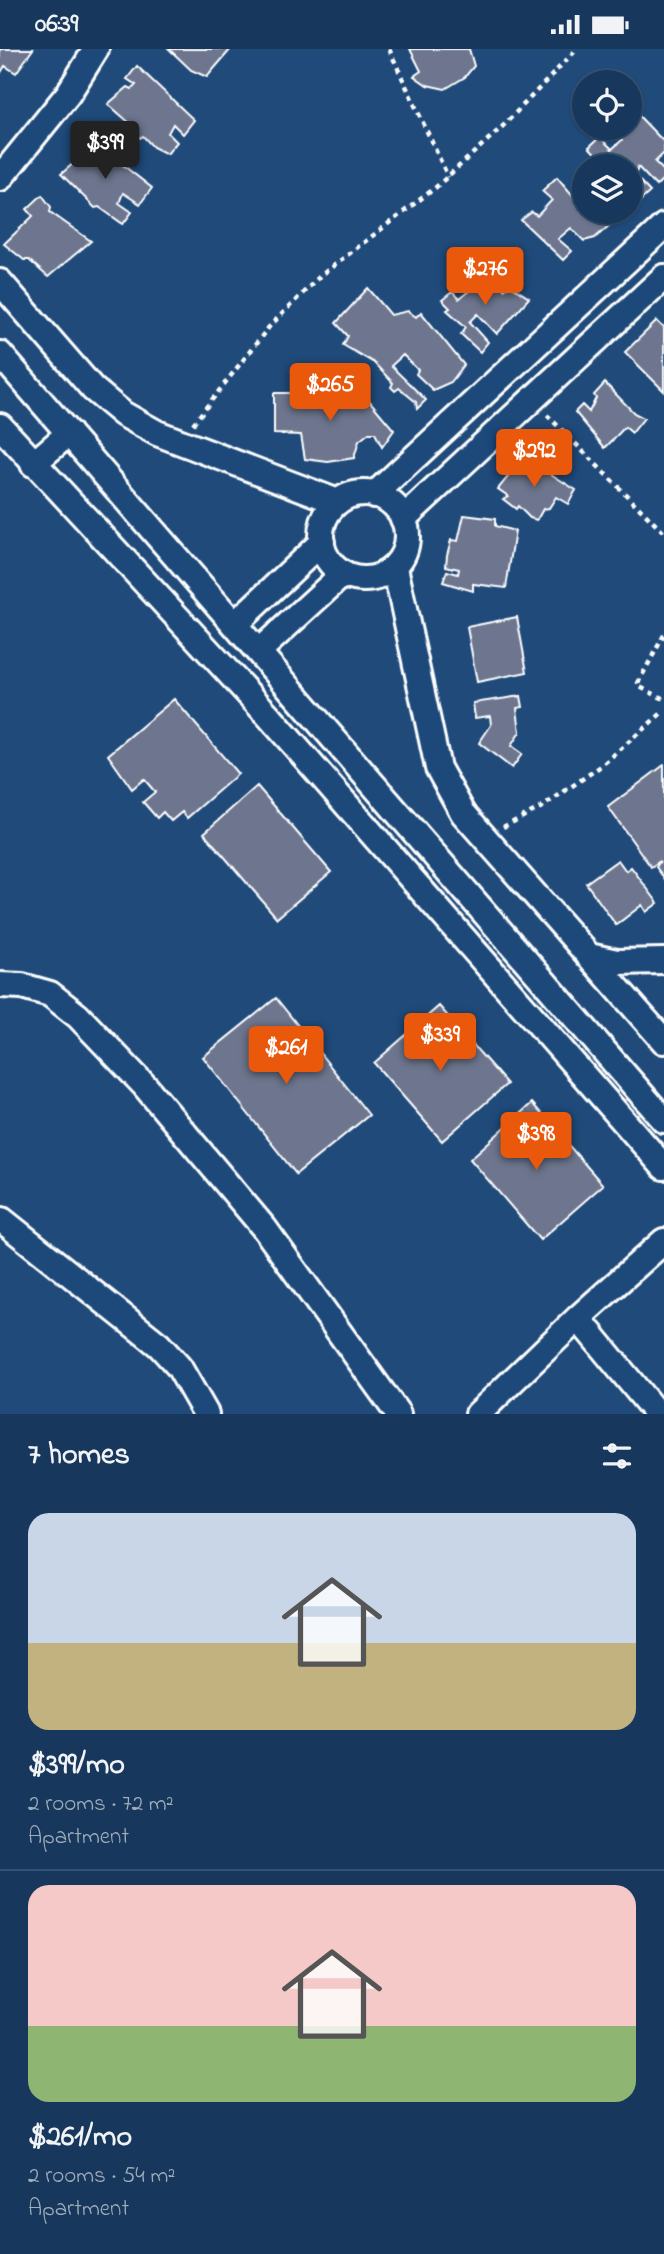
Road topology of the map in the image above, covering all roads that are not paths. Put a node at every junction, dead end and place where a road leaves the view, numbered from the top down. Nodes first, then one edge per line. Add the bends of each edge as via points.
1 (96, 49) edge
2 (0, 178) edge
3 (664, 226) edge
4 (664, 277) edge
5 (0, 282) edge
6 (0, 354) edge
7 (0, 426) edge
8 (69, 433) junction
9 (33, 464) junction
10 (374, 495) junction
11 (338, 502) junction
12 (403, 519) junction
13 (322, 543) junction
14 (395, 567) junction
15 (343, 574) junction
16 (272, 589) junction
17 (297, 616) junction
18 (235, 624) junction
19 (259, 651) junction
20 (423, 840) junction
21 (397, 864) junction
22 (589, 956) junction
23 (664, 961) edge
24 (0, 985) edge
25 (664, 1041) edge
26 (664, 1120) edge
27 (664, 1167) edge
28 (2, 1220) dead end
29 (664, 1241) edge
30 (578, 1318) junction
31 (206, 1414) edge
32 (398, 1414) edge
33 (478, 1414) edge
34 (657, 1414) edge

1 - 2 street via 68,94
3 - 10 street
4 - 12 street
5 - 11 street via 93,389 123,414 157,433
6 - 8 street
7 - 9 street
8 - 9 street
8 - 18 street
9 - 21 street via 268,715
10 - 11 street via 355,495
10 - 12 street via 391,503
11 - 13 street via 325,520
12 - 14 street via 405,549
13 - 15 street via 329,561
13 - 16 street
14 - 15 street via 370,579
14 - 22 street via 438,768 448,791
15 - 17 street
16 - 17 street
16 - 18 street
17 - 19 street
18 - 19 street
19 - 20 street
20 - 21 street
20 - 26 street
21 - 27 street
22 - 23 street via 617,962
22 - 25 street
24 - 32 street via 50,994 78,1016 145,1086 265,1229
28 - 31 street via 159,1345 179,1367
29 - 30 street
30 - 33 street
30 - 34 street

